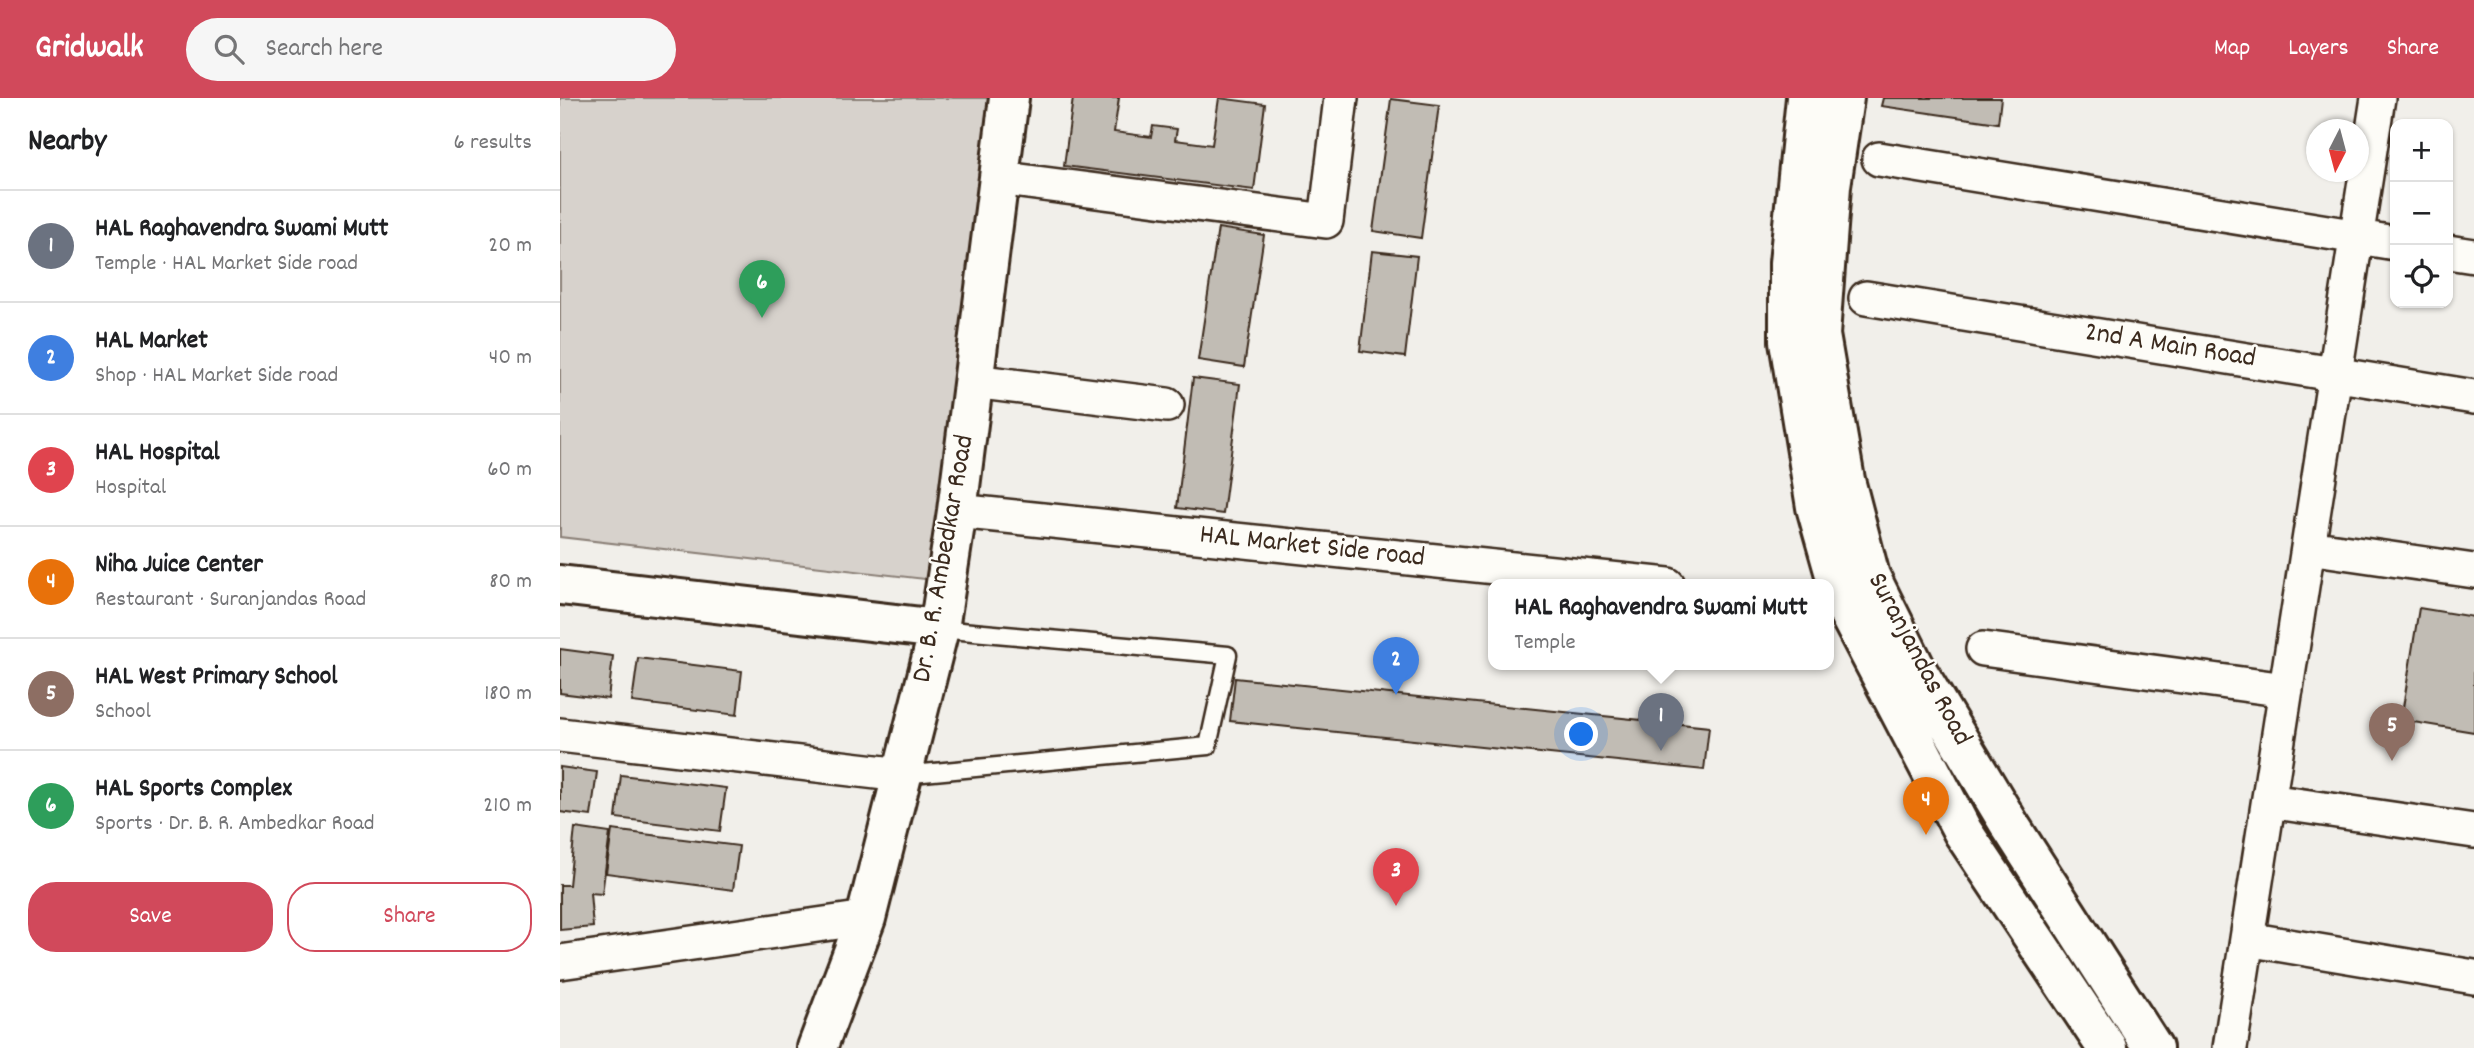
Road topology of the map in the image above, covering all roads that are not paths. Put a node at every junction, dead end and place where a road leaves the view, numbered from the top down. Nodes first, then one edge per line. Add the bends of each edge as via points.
1 (1009, 98) edge
2 (1341, 98) edge
3 (1805, 98) edge
4 (1844, 98) edge
5 (2378, 98) edge
6 (1879, 159) dead end
7 (998, 178) junction
8 (2357, 237) junction
9 (2390, 242) edge
10 (2453, 253) edge
11 (2474, 256) edge
12 (1866, 298) dead end
13 (2335, 374) junction
14 (973, 381) junction
15 (2474, 397) edge
16 (1167, 405) dead end
17 (957, 512) junction
18 (2308, 547) junction
19 (2474, 571) edge
20 (1610, 579) edge
21 (1831, 579) edge
22 (560, 586) edge
23 (1882, 600) junction
24 (1836, 602) edge
25 (939, 629) junction
26 (1983, 649) dead end
27 (2286, 690) junction
28 (560, 735) edge
29 (902, 775) junction
30 (2269, 801) junction
31 (2474, 831) edge
32 (866, 918) junction
33 (2247, 939) junction
34 (560, 962) edge
35 (2474, 977) edge
36 (817, 1048) edge
37 (2107, 1048) edge
38 (2153, 1048) edge
39 (2230, 1048) edge

1 - 7 main road, Dr. B. R. Ambedkar Road
2 - 7 street via 1326,221
3 - 21 main road, Suranjandas Road via 1789,263 1789,341
4 - 23 main road, Suranjandas Road via 1831,186 1820,335 1845,480 1870,576
5 - 8 street
6 - 8 street
7 - 14 main road, Dr. B. R. Ambedkar Road
8 - 9 street
8 - 13 street
10 - 11 street
12 - 13 street, 2nd A Main Road
13 - 15 street, 2nd A Main Road
13 - 18 street
14 - 16 street
14 - 17 main road, Dr. B. R. Ambedkar Road
17 - 20 street, HAL Market Side road
17 - 25 main road, Dr. B. R. Ambedkar Road
18 - 19 street
18 - 27 street
22 - 25 main road
23 - 24 street
23 - 38 main road, Suranjandas Road via 1914,667
24 - 37 main road, Suranjandas Road via 1963,832
25 - 29 main road, Dr. B. R. Ambedkar Road
25 - 29 lane via 1228,655 1208,746
26 - 27 street
27 - 30 street
28 - 29 street
29 - 32 main road, Dr. B. R. Ambedkar Road
30 - 31 street
30 - 33 street
32 - 34 street
32 - 36 main road, Dr. B. R. Ambedkar Road
33 - 35 street
33 - 39 street

